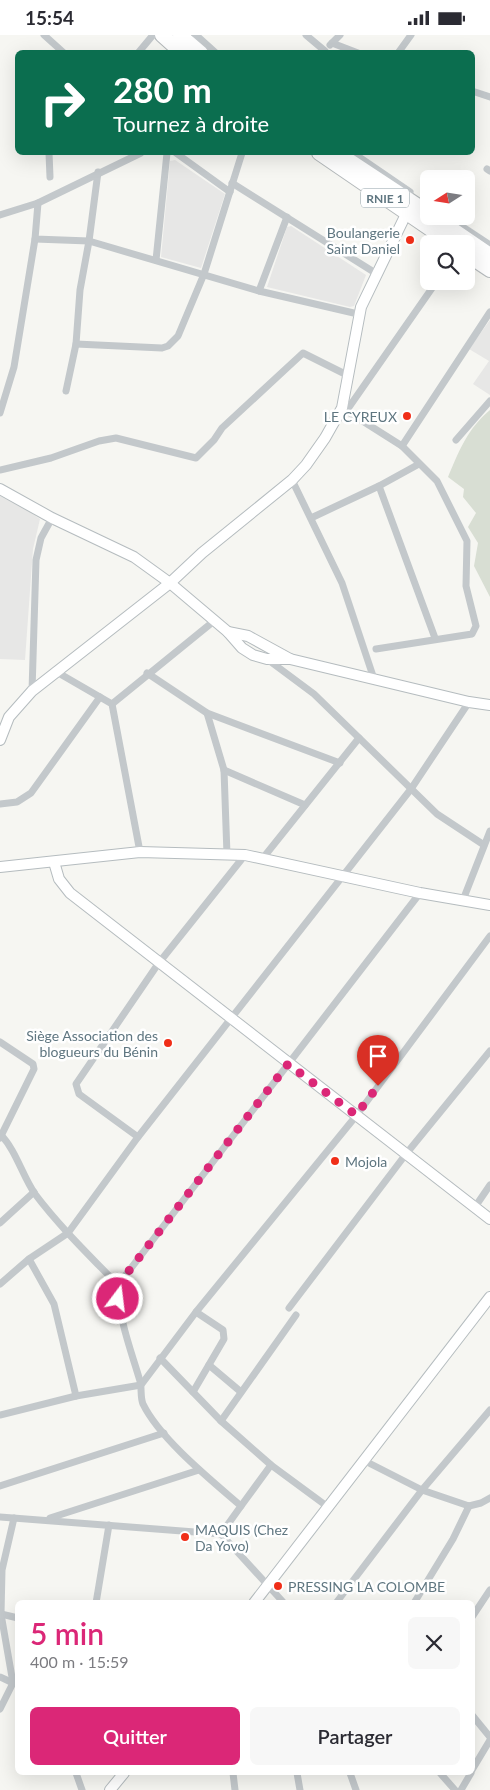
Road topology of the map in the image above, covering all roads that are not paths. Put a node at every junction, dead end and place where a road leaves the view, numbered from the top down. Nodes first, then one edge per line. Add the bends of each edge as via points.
1 (44, 35) edge
2 (153, 35) edge
3 (162, 35) edge
4 (180, 35) edge
5 (196, 35) edge
6 (306, 35) edge
7 (340, 35) edge
8 (411, 35) edge
9 (332, 43) junction
10 (57, 50) edge
11 (140, 50) edge
12 (179, 50) edge
13 (197, 50) edge
14 (213, 50) edge
15 (322, 50) edge
16 (326, 50) edge
17 (350, 50) edge
18 (400, 50) edge
19 (475, 92) edge
20 (490, 97) edge
21 (49, 155) edge
22 (136, 155) edge
23 (167, 155) edge
24 (179, 155) edge
25 (241, 155) edge
26 (323, 155) edge
27 (341, 155) edge
28 (355, 155) edge
29 (98, 172) junction
30 (50, 177) dead end
31 (232, 183) junction
32 (230, 192) junction
33 (38, 203) junction
34 (411, 204) junction
35 (420, 204) edge
36 (420, 208) edge
37 (0, 215) edge
38 (287, 217) junction
39 (448, 225) edge
40 (457, 225) edge
41 (443, 235) edge
42 (35, 239) junction
43 (89, 241) junction
44 (489, 250) edge
45 (475, 259) edge
46 (156, 260) junction
47 (490, 270) edge
48 (204, 274) junction
49 (377, 274) junction
50 (430, 290) edge
51 (259, 291) junction
52 (490, 312) edge
53 (358, 314) junction
54 (76, 344) junction
55 (349, 377) junction
56 (66, 391) dead end
57 (490, 401) edge
58 (344, 409) junction
59 (0, 413) edge
60 (456, 440) dead end
61 (402, 446) junction
62 (419, 463) junction
63 (0, 470) edge
64 (292, 480) junction
65 (379, 486) junction
66 (0, 489) edge
67 (52, 518) junction
68 (310, 518) junction
69 (170, 583) junction
70 (214, 621) junction
71 (228, 632) junction
72 (435, 638) junction
73 (376, 649) dead end
74 (267, 659) junction
75 (290, 659) junction
76 (55, 671) junction
77 (147, 673) junction
78 (374, 679) junction
79 (32, 691) junction
80 (100, 697) junction
81 (469, 702) junction
82 (112, 704) junction
83 (490, 705) edge
84 (207, 713) junction
85 (1, 736) edge
86 (359, 737) junction
87 (340, 763) junction
88 (224, 770) junction
89 (411, 789) junction
90 (0, 804) edge
91 (305, 805) junction
92 (490, 831) edge
93 (484, 845) junction
94 (140, 852) junction
95 (227, 855) junction
96 (245, 855) junction
97 (263, 858) junction
98 (54, 862) junction
99 (0, 867) edge
100 (341, 876) junction
101 (420, 893) junction
102 (463, 900) junction
103 (490, 905) edge
104 (490, 936) edge
105 (158, 964) junction
106 (230, 1019) junction
107 (0, 1042) edge
108 (490, 1051) edge
109 (288, 1064) junction
110 (356, 1115) junction
111 (1, 1136) edge
112 (138, 1137) junction
113 (406, 1155) junction
114 (490, 1185) edge
115 (34, 1192) junction
116 (474, 1207) junction
117 (490, 1219) edge
118 (0, 1223) edge
119 (68, 1233) junction
120 (29, 1259) junction
121 (0, 1284) edge
122 (118, 1285) junction
123 (488, 1302) edge
124 (289, 1308) dead end
125 (196, 1312) junction
126 (296, 1315) dead end
127 (160, 1358) junction
128 (209, 1365) junction
129 (141, 1385) junction
130 (193, 1392) junction
131 (241, 1392) junction
132 (76, 1396) junction
133 (490, 1410) edge
134 (0, 1415) edge
135 (220, 1421) junction
136 (164, 1433) junction
137 (363, 1460) junction
138 (271, 1465) junction
139 (199, 1470) junction
140 (0, 1486) edge
141 (422, 1490) junction
142 (490, 1497) edge
143 (468, 1505) junction
144 (241, 1506) junction
145 (328, 1507) junction
146 (0, 1517) edge
147 (14, 1518) junction
148 (48, 1519) junction
149 (109, 1525) junction
150 (221, 1534) junction
151 (1, 1570) edge
152 (267, 1586) junction
153 (490, 1590) edge
154 (96, 1600) edge
155 (256, 1600) edge
156 (281, 1600) edge
157 (338, 1600) edge
158 (416, 1600) edge
159 (475, 1612) edge
160 (1, 1614) junction
161 (15, 1617) edge
162 (0, 1677) edge
163 (13, 1683) junction
164 (0, 1709) edge
165 (475, 1719) edge
166 (490, 1739) edge
167 (475, 1766) edge
168 (77, 1775) edge
169 (122, 1775) edge
170 (233, 1775) edge
171 (296, 1775) edge
172 (351, 1775) edge
173 (442, 1775) edge
174 (470, 1775) edge
175 (82, 1790) edge
176 (110, 1790) edge
177 (235, 1790) edge
178 (300, 1790) edge
179 (356, 1790) edge
180 (455, 1790) edge
181 (461, 1790) edge

1 - 10 street
2 - 11 street
3 - 12 highway
4 - 13 highway
5 - 14 street
6 - 15 street
7 - 9 street
8 - 18 street
9 - 16 street
9 - 17 street
19 - 20 street
21 - 30 street
22 - 29 street
23 - 46 street
24 - 32 street
25 - 31 street
26 - 34 highway, RNIE 1
27 - 34 highway, RNIE 1
28 - 34 street
29 - 33 street
29 - 43 street
31 - 32 street
31 - 38 street
32 - 48 street
33 - 37 street
33 - 42 street
34 - 35 street
34 - 36 highway, RNIE 1
34 - 41 highway, RNIE 1
34 - 49 main road
38 - 49 street
38 - 51 street
39 - 44 highway
40 - 44 street
42 - 43 street
42 - 59 street via 14,367
43 - 46 street
43 - 54 street via 80,290
45 - 47 highway
46 - 48 street
48 - 51 street
48 - 54 street via 178,336 168,346
49 - 53 main road
50 - 58 street
51 - 53 street
52 - 61 street
53 - 55 main road
54 - 56 street
55 - 58 main road
55 - 63 street via 303,353 222,428 196,458 116,438
57 - 60 street
58 - 61 street
58 - 64 main road via 315,453
61 - 62 street
62 - 65 street
62 - 72 street via 437,481 467,541 466,586 476,626 472,634
64 - 68 street
64 - 69 main road
65 - 68 street
65 - 72 street
66 - 67 main road
67 - 69 main road via 134,557
67 - 79 street via 41,538 36,560
68 - 78 street via 342,583
69 - 70 main road
69 - 76 main road
70 - 71 main road
70 - 77 street
71 - 74 main road via 242,649
71 - 75 main road via 248,636
72 - 73 street
74 - 75 main road
74 - 86 street via 314,693
75 - 78 main road
76 - 79 main road
76 - 80 street
77 - 82 street
77 - 84 street
78 - 81 main road
79 - 85 main road via 9,717
80 - 82 street
80 - 90 street via 31,793 16,802
81 - 83 main road
81 - 89 street
82 - 94 street
84 - 87 street
84 - 88 street
86 - 87 street
86 - 89 street
87 - 91 street
88 - 91 street
88 - 95 street
89 - 93 street via 437,814
89 - 100 street
91 - 97 street
92 - 93 street
93 - 102 street
94 - 95 main road
94 - 98 main road
95 - 96 main road
96 - 97 main road
96 - 105 street
97 - 100 main road
98 - 99 main road
98 - 105 main road via 59,879 70,893
100 - 101 main road
100 - 106 street
101 - 102 main road
101 - 109 street
102 - 103 main road
104 - 110 street
105 - 106 main road
105 - 112 street via 76,1083 79,1094
106 - 109 main road
106 - 112 street
107 - 111 street via 33,1064 34,1069
108 - 113 street
109 - 110 main road
109 - 122 street
110 - 113 main road
110 - 125 street
111 - 115 street
112 - 119 street
113 - 116 main road
113 - 124 street
114 - 116 street
115 - 118 street
115 - 119 street
116 - 117 main road
119 - 120 street
119 - 122 street
120 - 121 street
120 - 132 street via 54,1304
122 - 129 street via 119,1312
123 - 137 main road
125 - 127 street
125 - 128 street via 225,1334
126 - 131 street
127 - 129 street
127 - 130 street
128 - 130 street
128 - 131 street
129 - 132 street
129 - 136 street via 142,1403
130 - 135 street
131 - 135 street
132 - 134 street
133 - 141 street
135 - 138 street
136 - 139 street
136 - 140 street
137 - 141 street
137 - 145 main road
138 - 144 street
138 - 145 street
139 - 144 street
139 - 148 street
141 - 143 street
141 - 157 street
142 - 143 street via 481,1503
143 - 158 street via 453,1539
144 - 150 street
145 - 152 main road
146 - 147 street
147 - 148 street
147 - 151 street
148 - 149 street
149 - 150 street
149 - 154 street
150 - 152 street
151 - 160 street
152 - 155 main road
152 - 156 street
153 - 159 street
160 - 161 street
160 - 163 street
162 - 163 street
163 - 164 street
165 - 166 street
166 - 167 street
168 - 175 street
169 - 176 main road
170 - 177 street
171 - 178 street
172 - 179 street
173 - 180 street
174 - 181 street

